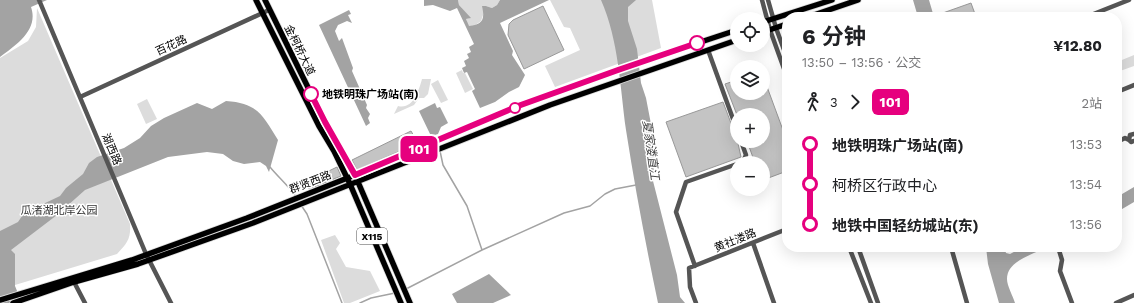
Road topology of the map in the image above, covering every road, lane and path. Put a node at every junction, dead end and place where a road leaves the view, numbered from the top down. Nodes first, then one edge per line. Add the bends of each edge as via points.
1 (39, 0) edge
2 (256, 0) edge
3 (265, 0) edge
4 (762, 0) edge
5 (768, 0) edge
6 (832, 0) edge
7 (858, 0) edge
8 (1129, 0) edge
9 (269, 10) junction
10 (766, 12) edge
11 (768, 12) edge
12 (794, 12) edge
13 (823, 12) edge
14 (1099, 12) edge
15 (263, 13) junction
16 (782, 16) edge
17 (770, 19) edge
18 (770, 24) edge
19 (782, 26) edge
20 (773, 29) junction
21 (770, 30) edge
22 (730, 32) edge
23 (730, 42) edge
24 (782, 48) edge
25 (708, 50) junction
26 (782, 60) edge
27 (1134, 85) edge
28 (1122, 90) edge
29 (80, 97) junction
30 (730, 111) edge
31 (1134, 134) edge
32 (1122, 140) edge
33 (1131, 141) edge
34 (730, 166) edge
35 (356, 178) junction
36 (349, 181) junction
37 (782, 231) edge
38 (753, 243) junction
39 (851, 252) edge
40 (860, 252) edge
41 (952, 252) edge
42 (1060, 252) edge
43 (146, 254) junction
44 (149, 260) junction
45 (695, 266) junction
46 (74, 282) junction
47 (25, 295) junction
48 (1134, 295) edge
49 (0, 300) edge
50 (1123, 300) junction
51 (1134, 300) edge
52 (400, 301) edge
53 (13, 303) edge
54 (85, 303) edge
55 (171, 303) edge
56 (410, 303) edge
57 (696, 303) edge
58 (774, 303) edge
59 (871, 303) edge
60 (878, 303) edge
61 (968, 303) edge
62 (1072, 303) edge
63 (1116, 303) edge

1 - 29 street, 湖西路
2 - 15 main road, 金柯桥大道 / X115
3 - 9 main road, 金柯桥大道 / X115
4 - 10 street
5 - 11 street
6 - 12 main road
7 - 13 main road
8 - 14 street
9 - 15 street, 百花路
9 - 35 main road, 金柯桥大道 / X115
15 - 29 street, 百花路
15 - 36 main road, 金柯桥大道 / X115
16 - 17 main road
18 - 20 street
19 - 20 main road
20 - 21 main road
20 - 24 street
20 - 26 street
22 - 35 main road, 群贤西路 via 518,106
23 - 25 main road, 群贤西路
25 - 30 street
25 - 35 main road, 群贤西路 via 550,105 433,152
27 - 28 street
29 - 43 street, 湖西路
31 - 33 street via 1130,135
32 - 33 street
34 - 45 street via 686,182 676,212
35 - 36 main road, 群贤西路
35 - 56 main road, 金柯桥大道 / X115
36 - 43 main road, 群贤西路 via 303,195
36 - 44 main road, 群贤西路 via 297,206
36 - 52 main road, 金柯桥大道 / X115
37 - 38 street, 黄社溇路
38 - 45 street, 黄社溇路
38 - 58 street
39 - 59 street
40 - 60 street
41 - 61 street
42 - 62 street via 1062,260 1060,271
43 - 44 street, 湖西路
43 - 47 main road, 群贤西路
44 - 46 main road, 群贤西路
44 - 55 street, 湖西路
45 - 57 street, 黄社溇路 via 689,268 690,287
46 - 47 main road, 群贤西路
46 - 54 street
47 - 49 main road, 群贤西路
47 - 53 main road, 群贤西路
48 - 50 street
50 - 51 street
50 - 63 street

